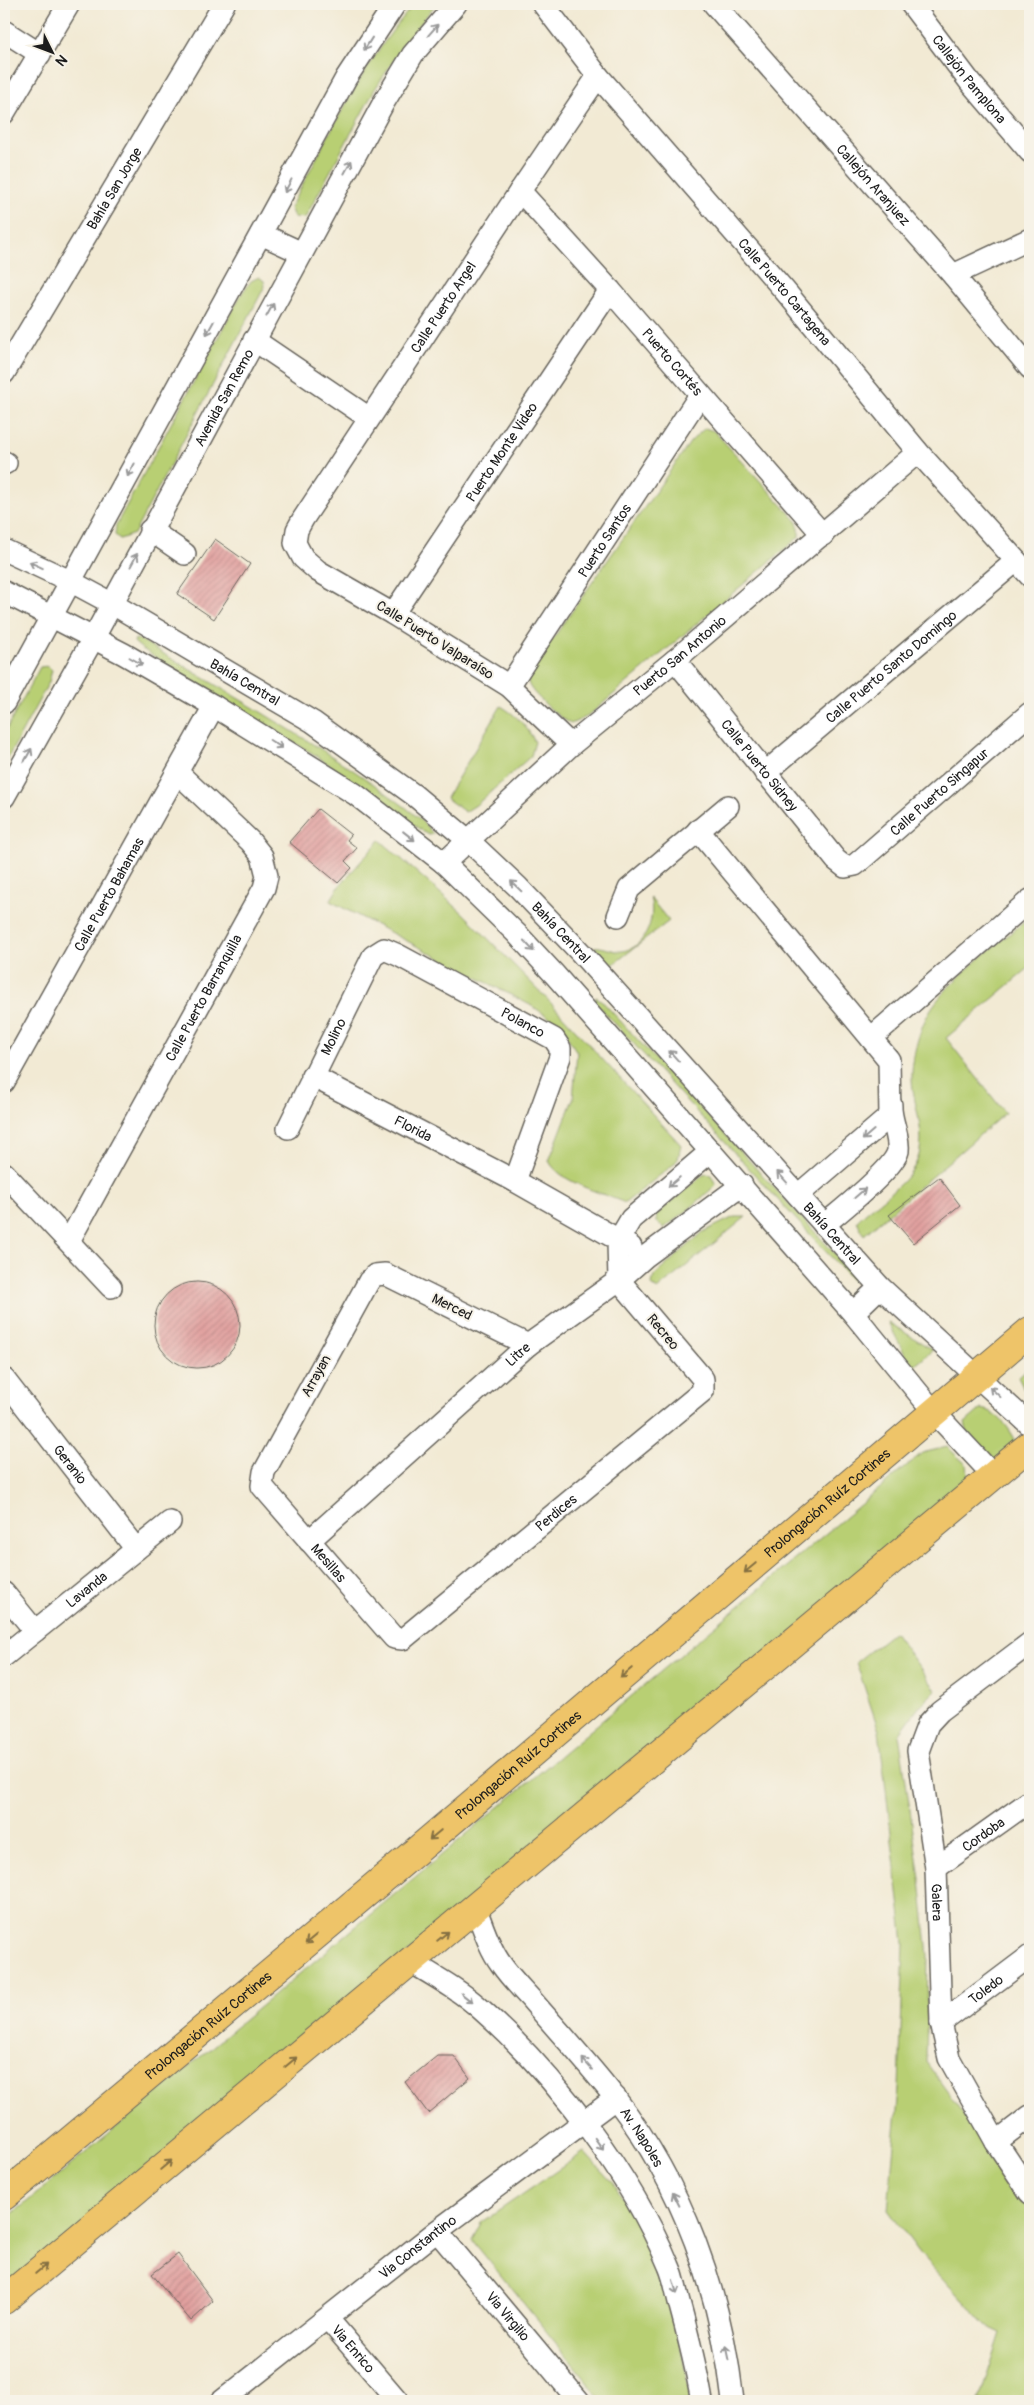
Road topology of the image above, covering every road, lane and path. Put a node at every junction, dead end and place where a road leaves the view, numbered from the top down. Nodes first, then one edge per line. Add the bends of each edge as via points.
1 (69, 4) edge
2 (224, 4) edge
3 (395, 4) edge
4 (456, 4) edge
5 (543, 4) edge
6 (714, 4) edge
7 (911, 4) edge
8 (4, 31) edge
9 (40, 54) junction
10 (598, 76) junction
11 (4, 113) edge
12 (1030, 152) edge
13 (520, 191) junction
14 (262, 234) junction
15 (1030, 239) edge
16 (302, 253) junction
17 (953, 275) junction
18 (610, 290) junction
19 (254, 340) junction
20 (1030, 368) edge
21 (4, 373) edge
22 (700, 395) junction
23 (369, 418) junction
24 (918, 452) junction
25 (150, 530) junction
26 (823, 535) junction
27 (295, 543) joint
28 (4, 550) edge
29 (185, 554) dead end
30 (1016, 561) junction
31 (1030, 576) edge
32 (70, 581) junction
33 (4, 592) edge
34 (111, 603) junction
35 (393, 614) junction
36 (52, 616) junction
37 (94, 637) junction
38 (675, 660) junction
39 (509, 686) junction
40 (4, 703) edge
41 (214, 706) junction
42 (1030, 712) edge
43 (571, 745) junction
44 (178, 772) junction
45 (765, 773) junction
46 (4, 797) edge
47 (728, 806) dead end
48 (698, 830) junction
49 (469, 841) junction
50 (444, 864) junction
51 (845, 868) joint
52 (1030, 900) edge
53 (618, 916) dead end
54 (384, 949) joint
55 (581, 953) junction
56 (556, 975) junction
57 (871, 1038) junction
58 (312, 1076) junction
59 (4, 1082) edge
60 (891, 1107) junction
61 (288, 1128) dead end
62 (712, 1151) junction
63 (4, 1174) edge
64 (515, 1182) junction
65 (742, 1185) junction
66 (798, 1195) junction
67 (824, 1225) junction
68 (69, 1241) junction
69 (618, 1241) junction
70 (646, 1256) junction
71 (375, 1275) joint
72 (619, 1280) junction
73 (111, 1287) dead end
74 (880, 1287) junction
75 (853, 1313) junction
76 (1030, 1331) edge
77 (528, 1345) junction
78 (977, 1376) junction
79 (4, 1379) edge
80 (704, 1386) joint
81 (934, 1412) junction
82 (1030, 1425) edge
83 (1030, 1445) edge
84 (994, 1476) junction
85 (262, 1480) joint
86 (170, 1522) dead end
87 (309, 1541) junction
88 (136, 1549) junction
89 (4, 1593) edge
90 (35, 1631) junction
91 (403, 1638) joint
92 (1030, 1642) edge
93 (4, 1656) edge
94 (1030, 1801) edge
95 (936, 1868) junction
96 (476, 1909) junction
97 (1030, 1956) edge
98 (412, 1962) junction
99 (940, 2023) junction
100 (616, 2098) junction
101 (1030, 2116) edge
102 (584, 2122) junction
103 (996, 2142) junction
104 (1030, 2193) edge
105 (4, 2196) edge
106 (437, 2231) junction
107 (4, 2300) edge
108 (328, 2319) junction
109 (222, 2401) edge
110 (398, 2401) edge
111 (579, 2401) edge
112 (702, 2401) edge
113 (733, 2401) edge

1 - 9 street
2 - 21 street, Bahía San Jorge
3 -> 14 street via 346,78
16 -> 4 street, Avenida San Remo via 413,54
5 - 10 street, Calle Puerto Cartagena
6 - 17 street, Callejón Aranjuez
7 - 12 street, Callejón Pamplona via 970,82
8 - 9 street
9 - 11 street
10 - 13 street, Calle Puerto Argel
10 - 24 street, Calle Puerto Cartagena via 779,284
13 - 18 street, Puerto Cortés
13 - 23 street, Calle Puerto Argel
14 - 16 street
14 -> 32 street
15 - 17 street
19 -> 16 street, Avenida San Remo
17 - 20 street, Callejón Aranjuez
18 - 22 street, Puerto Cortés
18 - 35 street, Puerto Monte Video
19 - 23 street
19 - 25 street, Avenida San Remo
22 - 26 street, Puerto Cortés
22 - 39 street, Puerto Santos
23 - 27 street, Calle Puerto Argel via 303,519
24 - 26 street, Puerto San Antonio
24 - 30 street, Calle Puerto Cartagena
25 - 29 street
34 -> 25 street, Avenida San Remo
26 - 38 street, Puerto San Antonio
27 - 35 street, Calle Puerto Valparaíso via 303,558 318,571
32 -> 28 street, Bahía Central
30 - 31 street, Calle Puerto Cartagena
30 - 45 street, Calle Puerto Santo Domingo
32 - 34 street, Bahía Central
32 - 36 street
33 - 36 street
34 - 37 street, Avenida San Remo
34 - 49 street, Bahía Central via 313,722 414,795
35 - 39 street, Calle Puerto Valparaíso
36 - 37 street
36 - 40 street
37 -> 41 street
46 -> 37 street, Avenida San Remo
38 - 43 street, Puerto San Antonio
38 - 45 street, Calle Puerto Sidney
39 - 43 street, Calle Puerto Valparaíso
41 - 44 street, Calle Puerto Bahamas
41 -> 50 street via 355,794
42 - 51 street, Calle Puerto Singapur via 855,865
43 - 49 street, Puerto San Antonio
44 - 59 street, Calle Puerto Bahamas
44 - 68 street, Calle Puerto Barranquilla via 262,856 267,876 264,888
45 - 51 street, Calle Puerto Sidney
47 - 48 street
48 - 53 street via 629,889
48 - 57 street
49 - 50 street, Puerto San Antonio
55 -> 49 street, Bahía Central
50 -> 56 street
52 - 57 street
54 - 58 street, Molino via 373,956
54 - 64 street, Polanco via 554,1039 560,1048 560,1057
55 - 56 street
66 -> 55 street, Bahía Central
56 - 62 street
57 - 60 street via 889,1060
58 - 61 street, Molino
58 - 64 street, Florida
60 -> 66 street
67 -> 60 street via 886,1170 898,1152
62 - 65 street
62 -> 69 street via 631,1219
63 - 68 street
64 - 69 street, Florida
65 - 70 street, Litre
65 - 75 street
66 - 67 street, Bahía Central
67 - 74 street, Bahía Central
68 - 73 street
69 - 70 street, Florida
69 - 72 street
70 - 72 street, Litre
71 - 77 street, Merced via 385,1274
71 - 85 street, Arrayan
72 - 77 street, Litre
72 - 80 street, Recreo via 703,1379
74 - 75 street
74 - 78 street, Bahía Central
75 - 81 street
76 - 78 main road, Prolongación Ruíz Cortines
77 - 87 street, Litre
78 - 81 main road, Prolongación Ruíz Cortines
82 -> 78 street, Bahía Central
79 - 88 street, Geranio
80 - 91 street, Perdices via 703,1391
81 - 84 street
81 -> 105 main road, Prolongación Ruíz Cortines
83 - 84 main road
84 - 96 main road
85 - 87 street, Mesillas via 262,1486
86 - 88 street, Lavanda
87 - 91 street, Mesillas via 389,1634
88 - 90 street, Lavanda
89 - 90 street
90 - 93 street, Lavanda
92 - 95 street, Galera via 940,1711 928,1724 918,1751
94 - 95 street, Cordoba
95 - 99 street, Galera
98 -> 96 main road
100 -> 96 street, Av. Napoles via 500,1964
97 - 99 street, Toledo
98 -> 102 street via 483,2010 525,2051
107 -> 98 main road
99 - 103 street, Galera via 949,2058
100 - 102 street, Via Constantino
113 -> 100 street, Av. Napoles via 728,2358 696,2240 645,2141
101 - 103 street
102 - 106 street, Via Constantino
102 -> 112 street via 648,2223 669,2267 695,2357
103 - 104 street, Galera
106 - 108 street, Via Constantino
106 - 111 street, Via Virgilio
108 - 109 street, Via Constantino
108 - 110 street, Via Enrico

